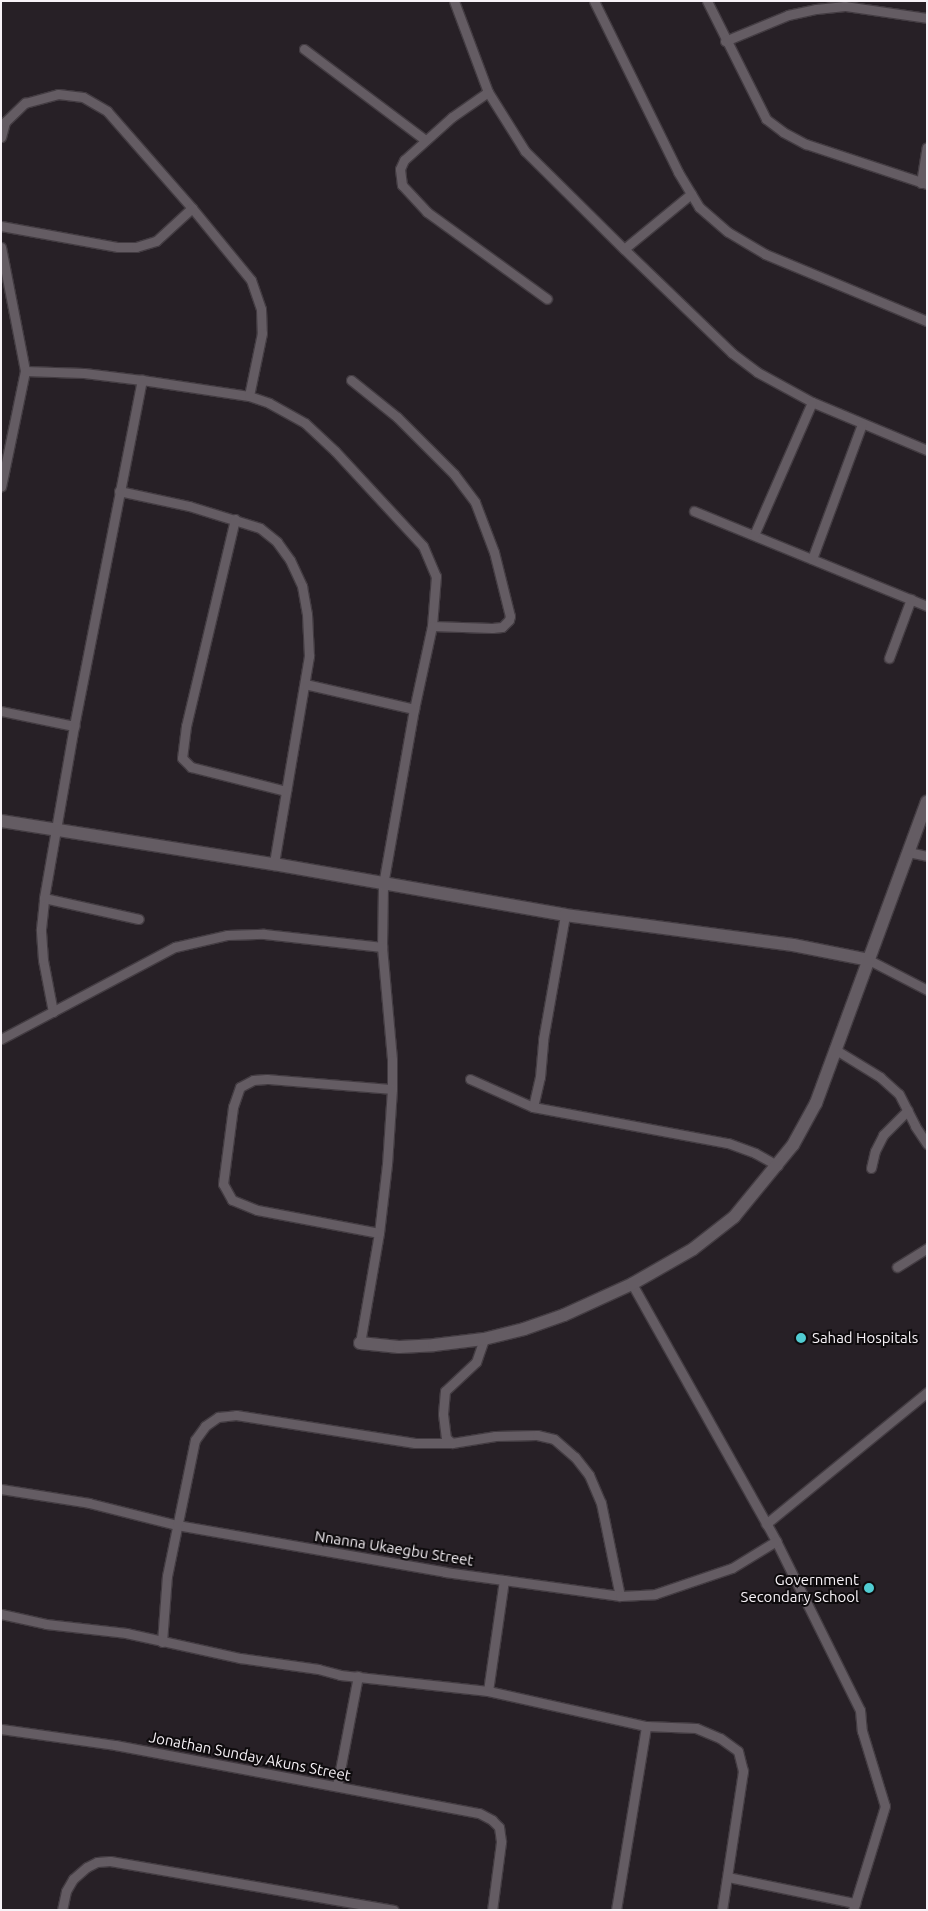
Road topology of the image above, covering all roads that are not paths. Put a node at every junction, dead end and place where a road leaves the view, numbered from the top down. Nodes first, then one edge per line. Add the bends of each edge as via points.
1 (454, 1) edge
2 (594, 1) edge
3 (707, 1) edge
4 (927, 18) edge
5 (725, 41) junction
6 (304, 50) dead end
7 (488, 92) junction
8 (1, 137) edge
9 (426, 140) junction
10 (927, 147) edge
11 (924, 183) edge
12 (691, 194) junction
13 (192, 208) junction
14 (1, 226) edge
15 (1, 247) edge
16 (624, 249) junction
17 (548, 299) dead end
18 (927, 322) edge
19 (25, 371) junction
20 (142, 380) junction
21 (351, 380) dead end
22 (249, 396) junction
23 (812, 402) junction
24 (862, 424) junction
25 (927, 450) edge
26 (1, 487) edge
27 (120, 491) junction
28 (694, 511) dead end
29 (235, 519) junction
30 (754, 535) junction
31 (812, 559) junction
32 (911, 600) junction
33 (927, 606) edge
34 (432, 626) junction
35 (889, 658) dead end
36 (305, 684) junction
37 (414, 709) junction
38 (1, 711) edge
39 (74, 726) junction
40 (286, 791) junction
41 (927, 802) edge
42 (1, 821) edge
43 (56, 830) junction
44 (908, 852) junction
45 (927, 856) edge
46 (274, 864) junction
47 (383, 885) junction
48 (44, 898) junction
49 (565, 915) junction
50 (139, 919) dead end
51 (382, 946) junction
52 (869, 960) junction
53 (927, 990) edge
54 (53, 1012) junction
55 (1, 1039) edge
56 (836, 1050) junction
57 (470, 1080) dead end
58 (392, 1089) junction
59 (533, 1108) junction
60 (908, 1110) junction
61 (927, 1144) edge
62 (778, 1166) junction
63 (871, 1168) dead end
64 (379, 1233) junction
65 (927, 1248) edge
66 (896, 1267) dead end
67 (632, 1284) junction
68 (484, 1338) junction
69 (360, 1344) joint
70 (927, 1392) edge
71 (452, 1443) junction
72 (1, 1489) edge
73 (766, 1524) junction
74 (177, 1525) junction
75 (776, 1542) junction
76 (504, 1580) junction
77 (620, 1596) junction
78 (1, 1614) edge
79 (162, 1642) junction
80 (358, 1676) junction
81 (488, 1691) junction
82 (646, 1726) junction
83 (1, 1729) edge
84 (337, 1786) junction
85 (728, 1877) junction
86 (854, 1907) edge
87 (62, 1910) edge
88 (394, 1910) edge
89 (492, 1910) edge
90 (616, 1910) edge
91 (722, 1910) edge

1 - 7 street
2 - 12 street
3 - 5 street
4 - 5 street via 845,6 816,9 788,15
5 - 11 street via 766,118 783,132 806,144
6 - 9 street
7 - 9 street
7 - 16 street via 525,151
8 - 13 street via 6,122 25,103 58,94 84,97 107,111
9 - 17 street via 404,160 400,169 402,185 427,212
10 - 11 street
12 - 16 street
12 - 18 street via 698,207 728,232 765,254
13 - 14 street via 156,241 136,247 118,247
13 - 22 street via 250,280 261,309 262,333
15 - 19 street
16 - 23 street via 732,352 757,372
19 - 20 street via 84,373
19 - 26 street
20 - 22 street
20 - 27 street
21 - 34 street via 397,417 454,474 475,502 494,552 509,620 502,627 492,628
22 - 34 street via 305,423 423,546 436,576
23 - 24 street
23 - 30 street
24 - 25 street
24 - 31 street
27 - 29 street
27 - 39 street
28 - 30 street
29 - 36 street via 260,528 277,542 302,586 309,656
29 - 40 street via 186,726 182,758 191,767
30 - 31 street
31 - 32 street
32 - 33 street
32 - 35 street
34 - 37 street
36 - 37 street
36 - 40 street
37 - 47 street
38 - 39 street
39 - 43 street
40 - 46 street
41 - 44 street
42 - 43 street
43 - 46 street
43 - 48 street
44 - 45 street
44 - 52 street
46 - 47 street
47 - 49 street
47 - 51 street
48 - 50 street
48 - 54 street via 43,960
49 - 52 street via 793,945
49 - 59 street
51 - 54 street via 264,934 228,935 175,947
51 - 58 street
52 - 53 street
52 - 56 street
54 - 55 street
56 - 60 street via 880,1077 899,1094
56 - 62 street via 816,1103 794,1145
57 - 59 street
58 - 64 street
58 - 64 street via 267,1079 253,1080 240,1087 233,1107 223,1184 232,1200 257,1210
59 - 62 street via 728,1143
60 - 61 street
60 - 63 street via 883,1135
62 - 67 street via 734,1218 693,1249
64 - 69 street
65 - 66 street
67 - 68 street via 564,1315
67 - 73 street
68 - 69 street via 434,1346
68 - 71 street via 476,1362 445,1391 444,1427 446,1438
70 - 73 street
71 - 74 street via 415,1443 236,1415 218,1417 205,1426 195,1440
71 - 77 street via 495,1436 537,1435 554,1439 575,1457 589,1475 602,1503
72 - 74 street, Nnanna Ukaegbu Street via 89,1504
73 - 75 street
74 - 76 street, Nnanna Ukaegbu Street
74 - 79 street
75 - 77 street, Nnanna Ukaegbu Street via 724,1571 656,1594
75 - 86 street via 860,1710 862,1731 885,1806
76 - 77 street, Nnanna Ukaegbu Street
76 - 81 street
78 - 79 street via 46,1624 126,1633
79 - 80 street via 268,1663
80 - 81 street
80 - 84 street
81 - 82 street
82 - 85 street via 696,1728 720,1738 738,1751 743,1771
82 - 90 street
83 - 84 street, Jonathan Sunday Akuns Street via 115,1745
84 - 89 street, Jonathan Sunday Akuns Street via 448,1806 479,1813 492,1820 499,1827 501,1842
85 - 86 street
85 - 91 street
87 - 88 street via 66,1891 73,1879 86,1867 110,1861

